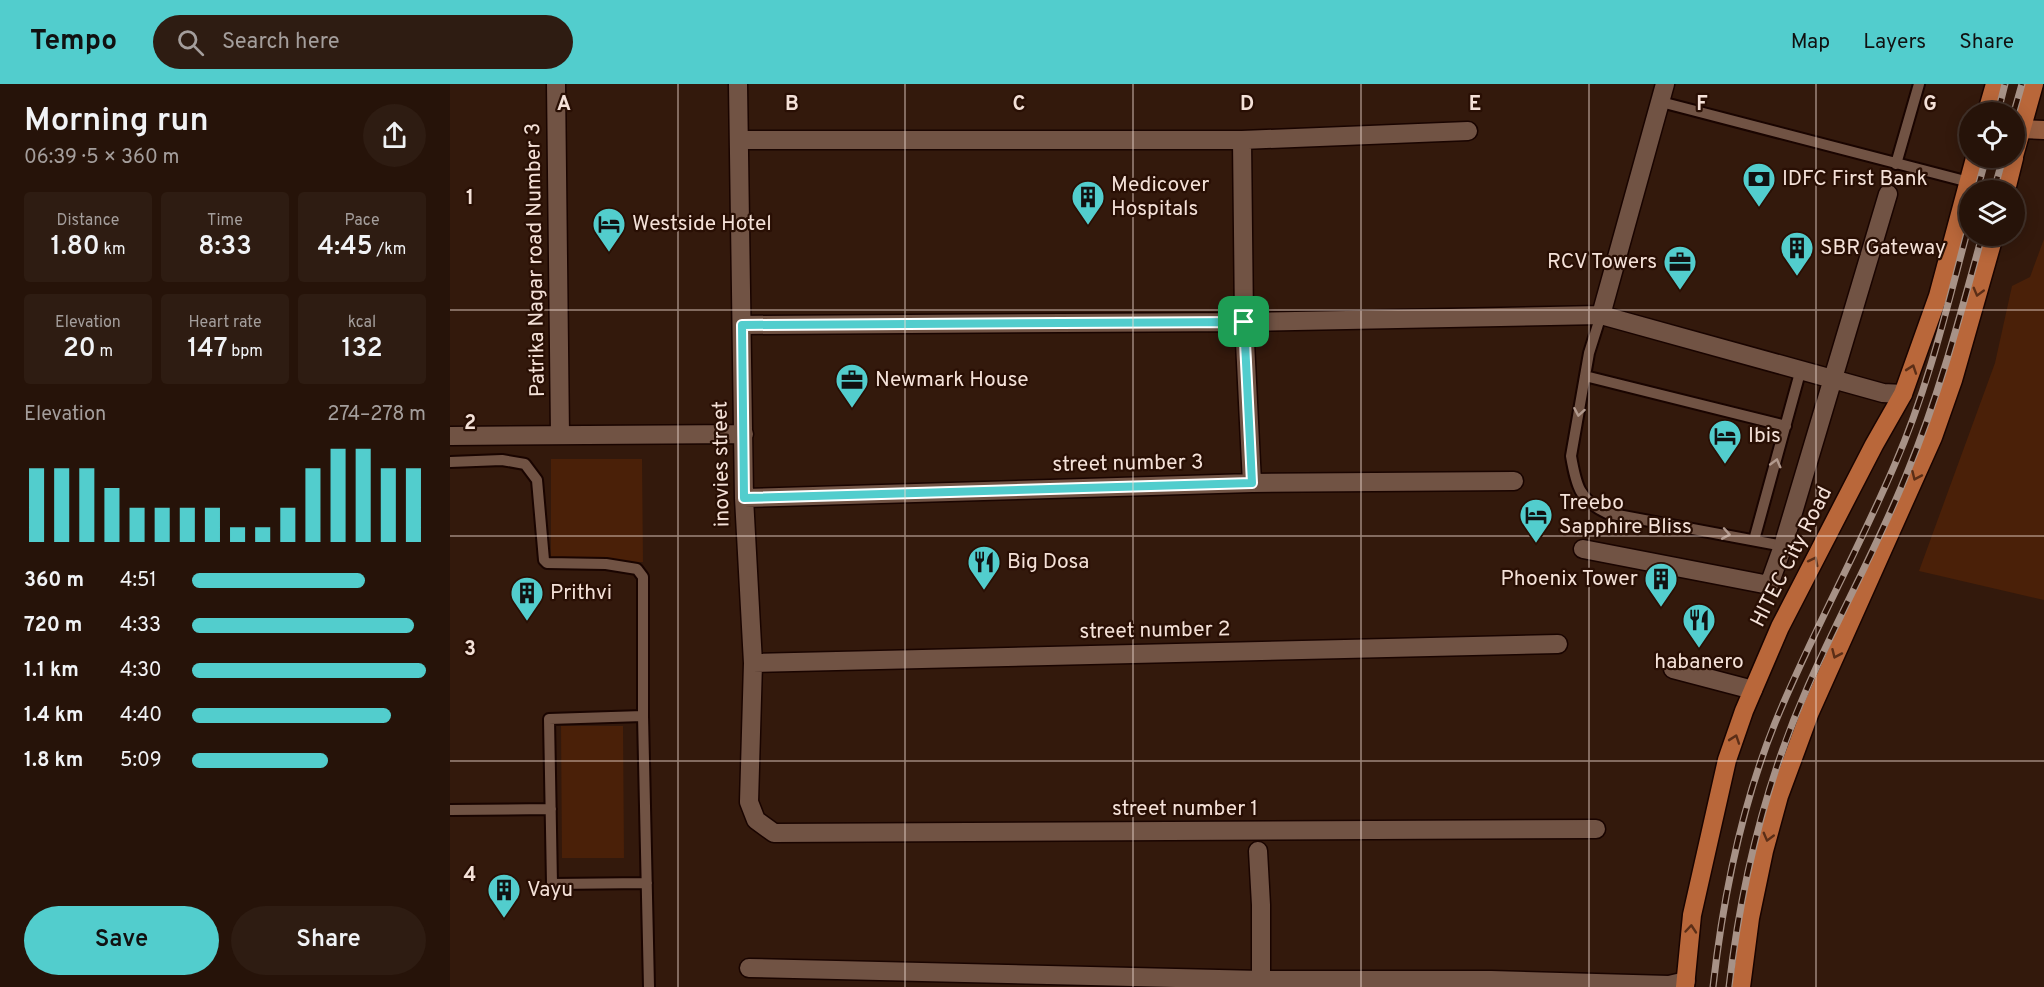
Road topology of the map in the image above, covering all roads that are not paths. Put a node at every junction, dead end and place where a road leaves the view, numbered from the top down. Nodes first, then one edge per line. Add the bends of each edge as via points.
1 (556, 84) edge
2 (738, 84) edge
3 (1919, 84) edge
4 (1995, 84) edge
5 (2034, 84) edge
6 (1663, 93) edge
7 (1990, 102) edge
8 (2025, 118) edge
9 (2025, 129) edge
10 (2044, 130) edge
11 (1468, 131) dead end
12 (739, 140) junction
13 (1242, 140) junction
14 (1896, 164) junction
15 (1961, 180) edge
16 (1888, 194) dead end
17 (1959, 219) edge
18 (1991, 246) edge
19 (1601, 315) junction
20 (1244, 322) junction
21 (742, 325) junction
22 (1801, 369) junction
23 (1585, 376) junction
24 (1833, 378) junction
25 (1904, 394) junction
26 (1786, 426) junction
27 (744, 434) junction
28 (560, 435) junction
29 (450, 436) edge
30 (450, 462) edge
31 (1514, 481) dead end
32 (1252, 483) junction
33 (744, 498) junction
34 (1754, 540) junction
35 (1783, 546) junction
36 (1588, 554) dead end
37 (1558, 644) dead end
38 (753, 663) junction
39 (1673, 669) dead end
40 (1754, 690) junction
41 (643, 716) junction
42 (551, 809) junction
43 (450, 810) edge
44 (1596, 829) dead end
45 (774, 833) joint
46 (1258, 851) dead end
47 (647, 883) junction
48 (749, 968) dead end
49 (1002, 980) edge
50 (1261, 984) edge
51 (1686, 984) edge
52 (650, 987) edge
53 (1741, 987) edge

1 - 28 street, Patrika Nagar road Number 3
2 - 12 street, inovies street
3 - 14 lane
4 - 7 main road
5 - 8 main road
6 - 14 lane
6 - 19 street
9 - 10 street
11 - 13 street
12 - 13 street
12 - 21 street, inovies street
13 - 20 street
14 - 15 lane
16 - 24 street
25 -> 17 main road, HITEC City Road via 1938,296
18 -> 53 main road via 1933,437 1810,712 1779,796 1750,918
19 - 20 street
19 - 22 street
19 - 23 lane
20 - 21 street
20 - 32 street
21 - 27 street, inovies street
22 - 24 street
22 - 26 lane
23 - 26 lane
23 -> 34 lane via 1571,456 1582,494 1591,506 1607,513
24 - 25 street via 1883,393
24 - 35 street
40 -> 25 main road, HITEC City Road via 1780,627
34 -> 26 lane
27 - 28 street
27 - 33 street, inovies street
28 - 29 street
30 - 41 lane via 502,460 525,464 537,480 547,562 637,569 643,577
31 - 32 street, street number 3
32 - 33 street, street number 3
33 - 38 street, inovies street
34 - 35 lane
35 - 36 street via 1766,591
37 - 38 street, street number 2
38 - 45 street, inovies street via 749,802 756,820
39 - 40 street
51 -> 40 main road, HITEC City Road via 1692,915 1725,771
41 - 42 lane via 549,719
41 - 47 lane
42 - 43 lane
42 - 47 lane via 552,884
44 - 45 street, street number 1
46 - 50 street
47 - 52 lane
48 - 49 street
49 - 50 street
50 - 51 street via 1491,980

